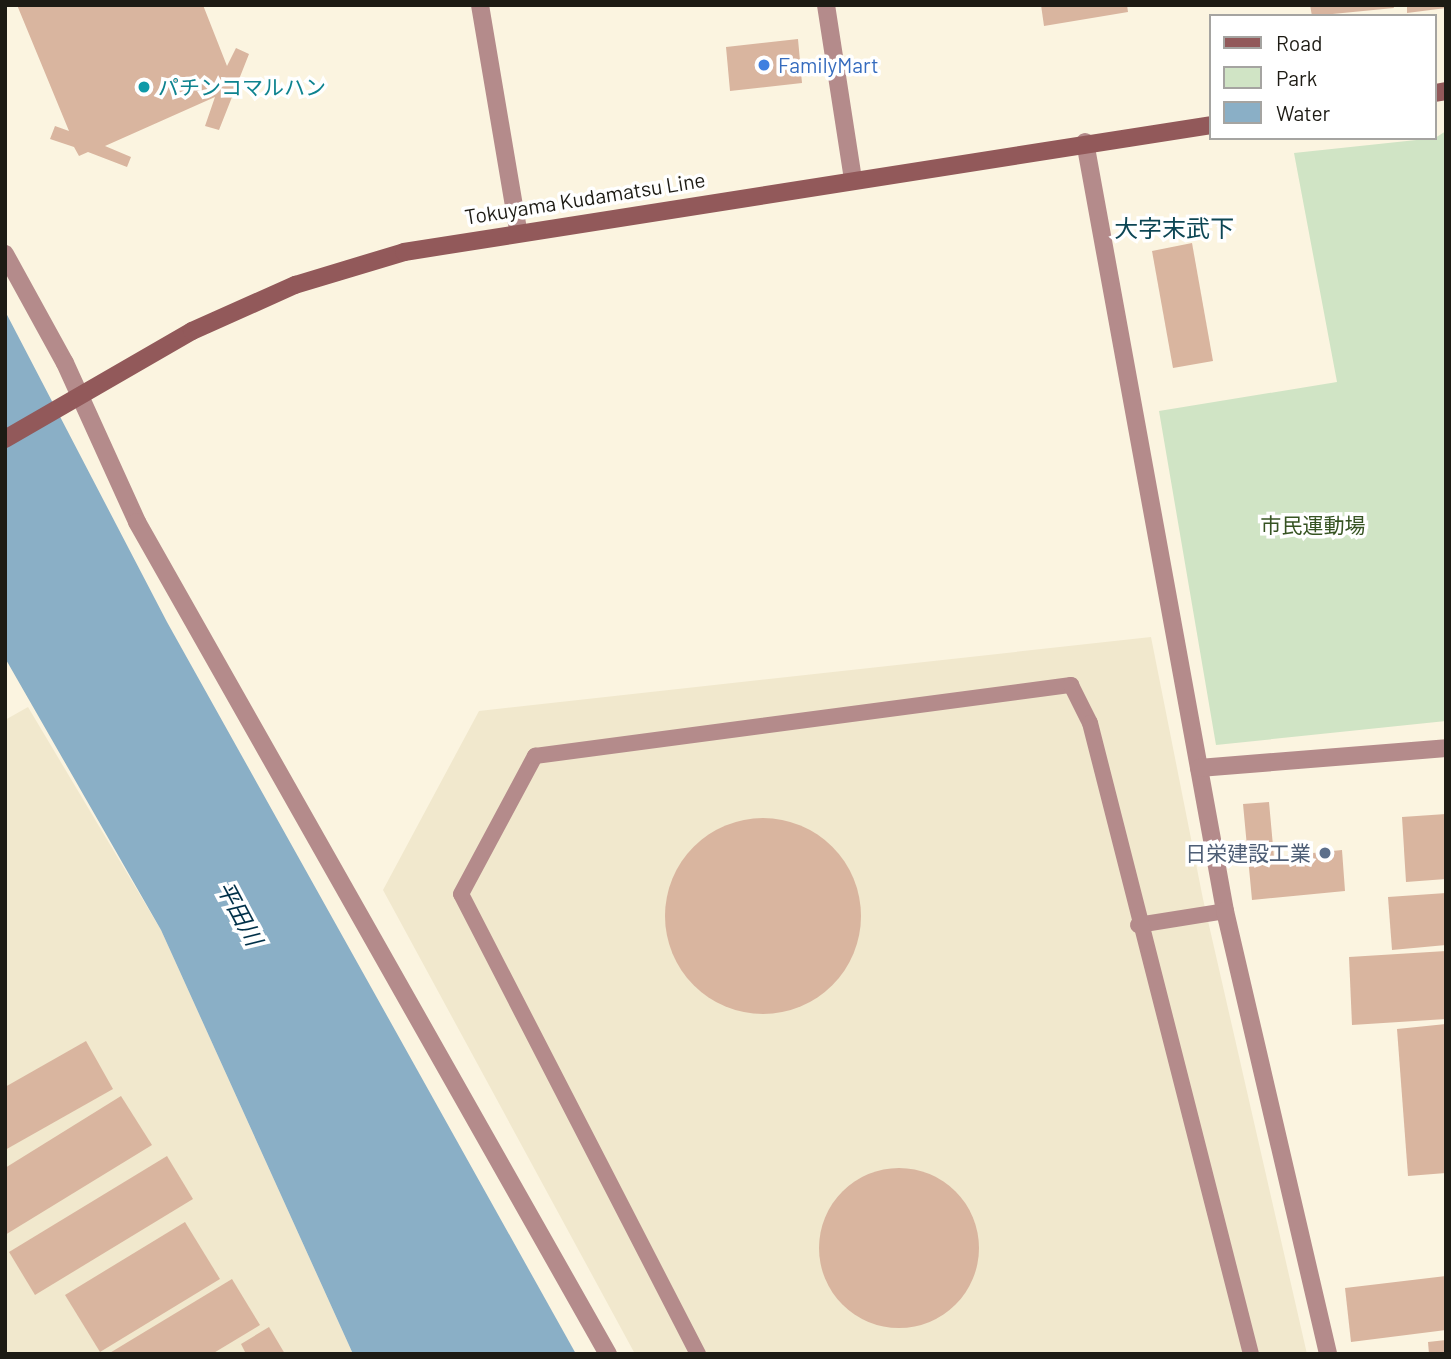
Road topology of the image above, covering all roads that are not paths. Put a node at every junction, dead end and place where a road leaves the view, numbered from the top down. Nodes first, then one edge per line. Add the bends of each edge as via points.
1 (480, 5) edge
2 (826, 5) edge
3 (1210, 125) edge
4 (1085, 142) junction
5 (853, 179) junction
6 (518, 229) junction
7 (5, 254) edge
8 (74, 400) junction
9 (5, 439) edge
10 (1446, 748) edge
11 (1199, 768) junction
12 (1225, 911) junction
13 (1138, 925) junction
14 (608, 1354) edge
15 (698, 1354) edge
16 (1251, 1354) edge
17 (1328, 1354) edge

1 - 6 street
2 - 5 street
3 - 4 main road, Tokuyama Kudamatsu Line
4 - 5 main road, Tokuyama Kudamatsu Line
4 - 11 street
5 - 6 main road, Tokuyama Kudamatsu Line
6 - 8 main road, Tokuyama Kudamatsu Line via 404,252 295,285 192,331
7 - 8 street
8 - 9 main road, Tokuyama Kudamatsu Line
8 - 14 street via 137,522
10 - 11 street
11 - 12 street
12 - 13 lane
12 - 17 street
13 - 15 lane via 1090,723 1071,685 535,756 461,894
13 - 16 lane

